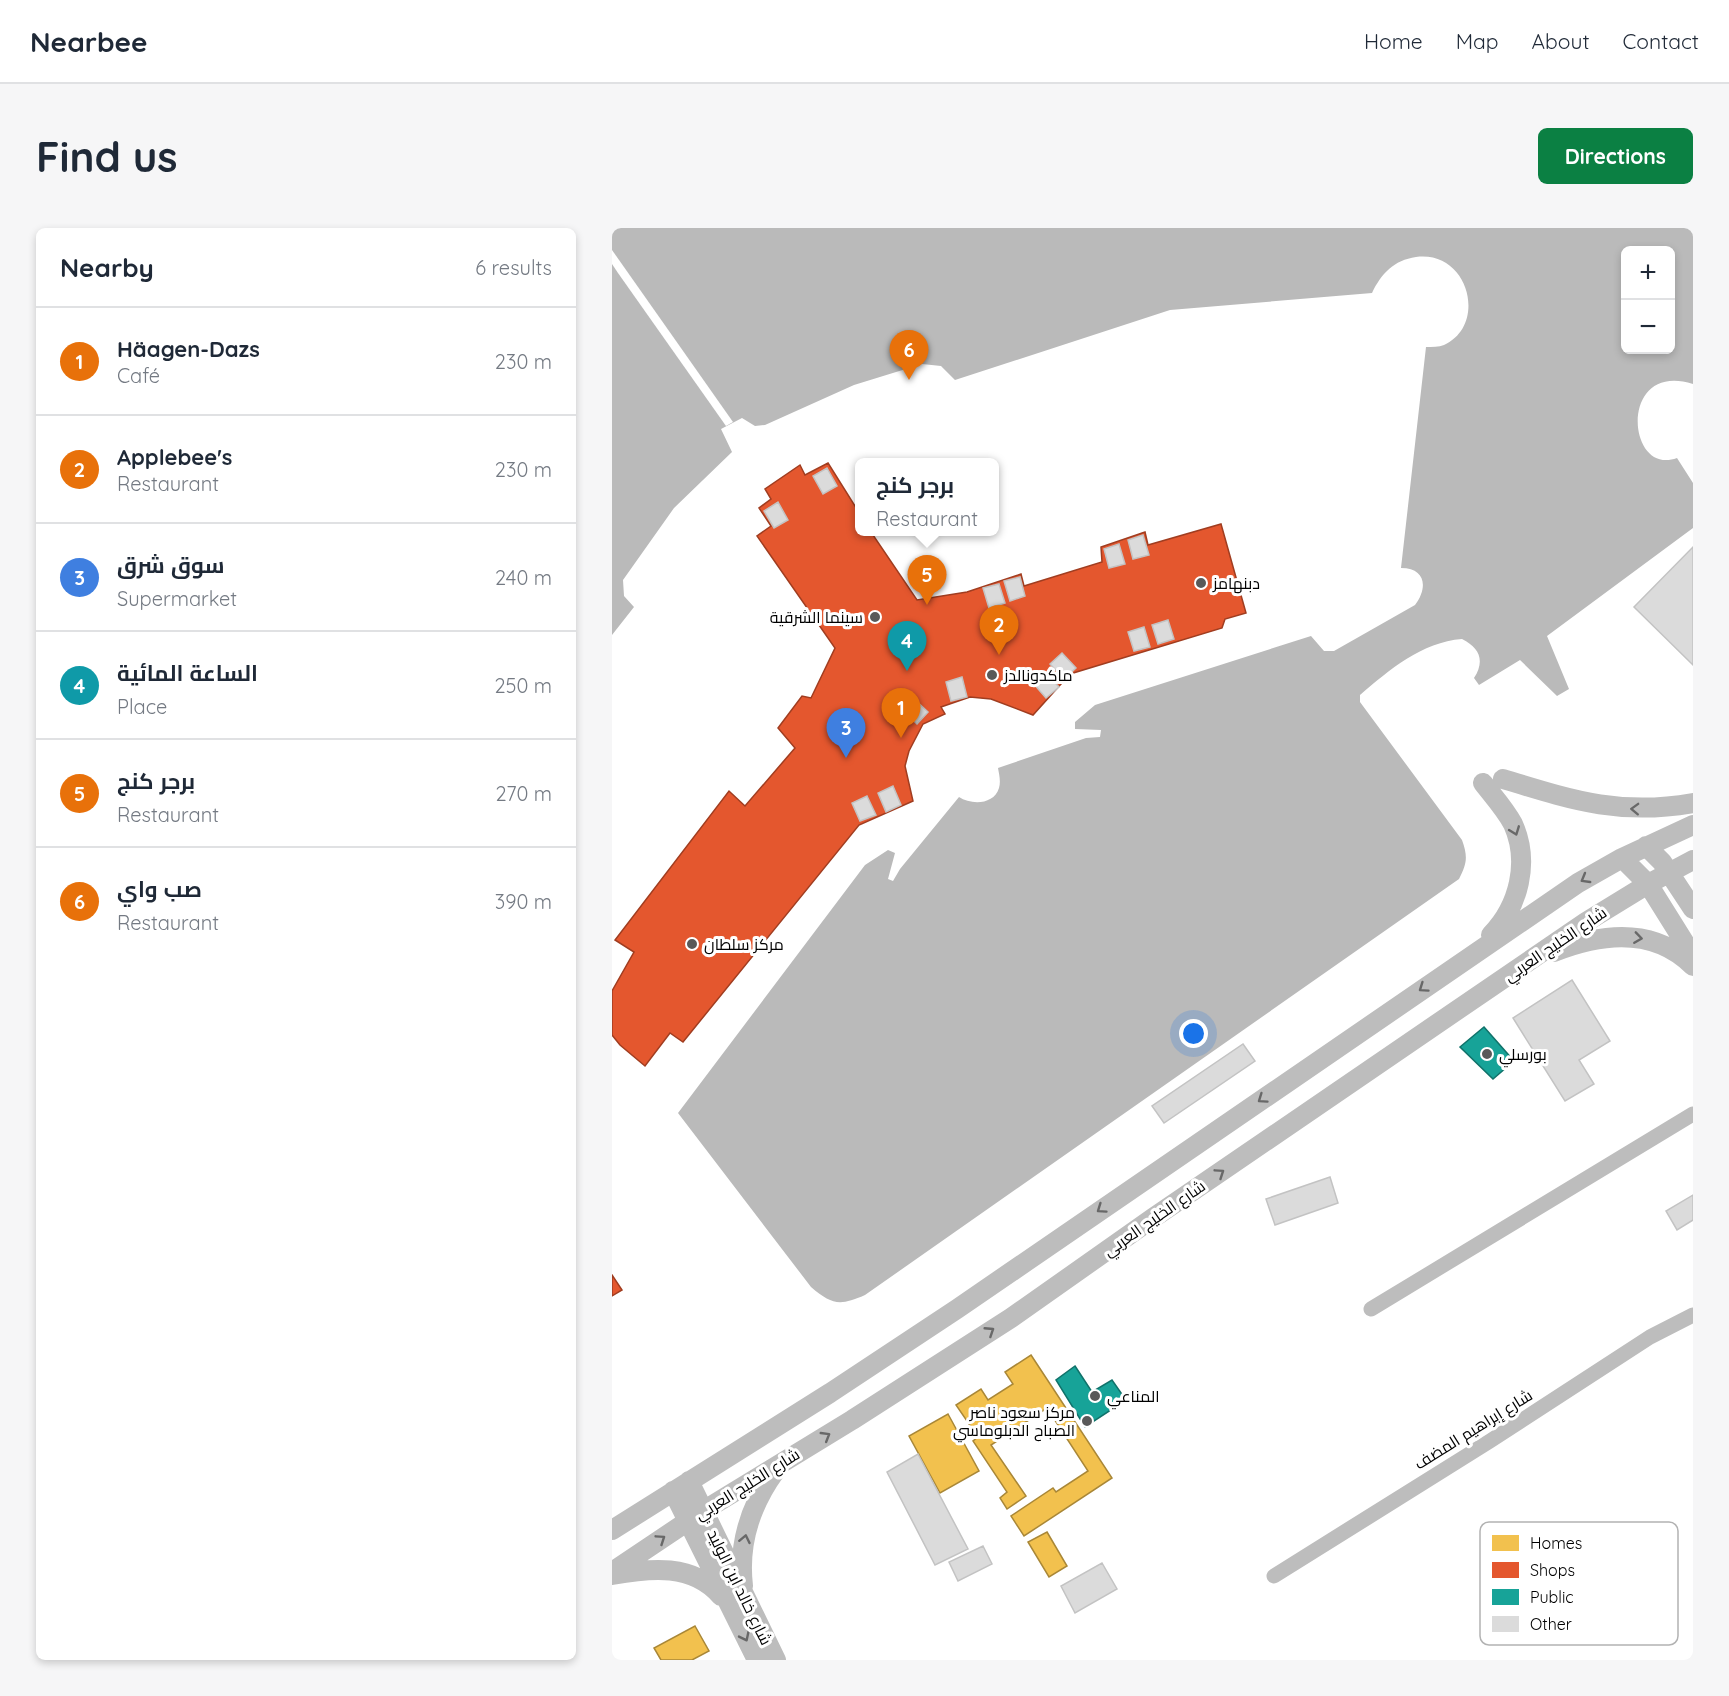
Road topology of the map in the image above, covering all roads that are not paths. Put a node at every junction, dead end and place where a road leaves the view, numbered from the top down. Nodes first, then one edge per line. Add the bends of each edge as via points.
1 (1503, 779) dead end
2 (1482, 783) dead end
3 (1693, 803) edge
4 (1693, 825) edge
5 (1646, 846) junction
6 (1622, 858) junction
7 (1693, 861) edge
8 (1670, 872) junction
9 (1648, 884) junction
10 (1693, 909) edge
11 (1693, 956) edge
12 (1461, 962) junction
13 (1522, 966) junction
14 (1693, 966) edge
15 (1693, 1114) edge
16 (1371, 1309) dead end
17 (1693, 1315) edge
18 (780, 1463) junction
19 (681, 1486) junction
20 (696, 1516) junction
21 (612, 1530) edge
22 (612, 1574) edge
23 (1274, 1576) dead end
24 (737, 1602) junction
25 (757, 1660) edge
26 (776, 1660) edge

3 -> 1 main road via 1658,808 1609,807
2 -> 12 main road via 1512,823 1520,846 1521,869 1516,898 1502,924
4 - 5 main road, شارع الخليج العربي
5 - 6 main road, شارع الخليج العربي
5 - 8 main road
6 - 9 main road
6 -> 12 main road, شارع الخليج العربي
7 - 8 main road, شارع الخليج العربي
7 - 10 main road via 1689,888
8 - 9 main road, شارع الخليج العربي
8 - 10 main road
9 - 11 main road
9 - 13 main road, شارع الخليج العربي
12 -> 19 main road, شارع الخليج العربي via 957,1309
13 -> 14 main road via 1583,942 1617,937 1656,941
18 -> 13 main road, شارع الخليج العربي via 1011,1318
15 - 16 street
17 - 23 street, شارع إبراهيم المضف via 1650,1337
18 - 20 main road, شارع الخليج العربي
24 -> 18 main road via 746,1533 760,1495
19 - 20 main road, شارع خالد ابن الوليد
19 - 21 main road, شارع الخليج العربي
22 -> 20 main road, شارع الخليج العربي
20 - 24 main road, شارع خالد ابن الوليد
22 - 24 main road via 668,1569 702,1580
24 -> 25 main road, شارع خالد ابن الوليد
24 - 26 main road, شارع خالد ابن الوليد

